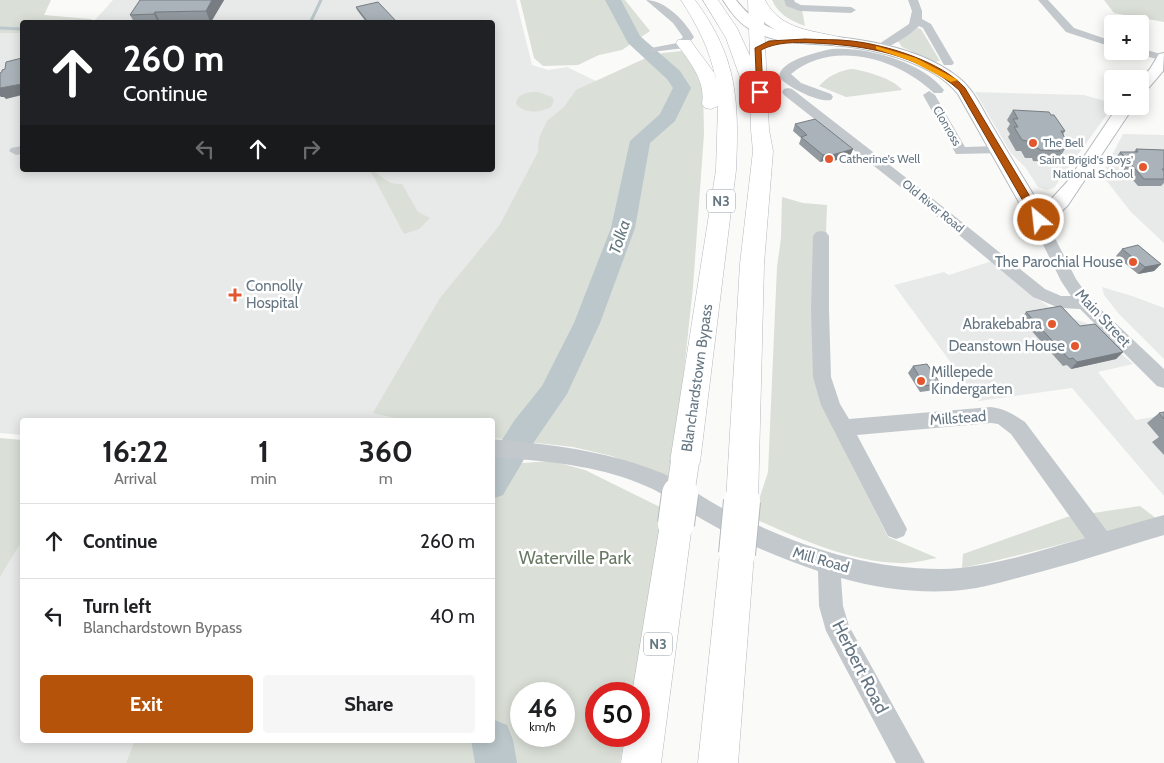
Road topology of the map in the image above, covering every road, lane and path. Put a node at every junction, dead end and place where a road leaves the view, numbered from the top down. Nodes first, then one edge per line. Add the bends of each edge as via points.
1 (651, 0) edge
2 (688, 0) edge
3 (710, 0) edge
4 (729, 0) edge
5 (757, 0) edge
6 (789, 0) edge
7 (912, 0) edge
8 (1042, 0) edge
9 (851, 10) dead end
10 (917, 22) junction
11 (758, 28) junction
12 (680, 39) joint
13 (805, 41) junction
14 (837, 41) junction
15 (1104, 41) edge
16 (879, 48) junction
17 (757, 49) junction
18 (1149, 54) edge
19 (1164, 58) edge
20 (950, 69) junction
21 (1149, 77) edge
22 (811, 91) junction
23 (827, 97) dead end
24 (1119, 115) edge
25 (760, 130) junction
26 (997, 150) junction
27 (1070, 189) junction
28 (1039, 220) junction
29 (821, 236) dead end
30 (1084, 303) junction
31 (1164, 381) edge
32 (692, 409) junction
33 (843, 428) junction
34 (495, 449) edge
35 (1164, 525) edge
36 (896, 529) dead end
37 (1102, 543) junction
38 (829, 565) junction
39 (641, 763) edge
40 (718, 763) edge
41 (911, 763) edge

1 - 12 street via 659,9 668,12 688,35 688,40
2 - 32 highway, Blanchardstown Bypass / N3 via 706,27 723,68 729,128 726,170
3 - 25 highway via 728,26 746,66
4 - 11 main road via 740,15
5 - 11 highway, N3
5 - 14 highway via 770,20 783,28
6 - 9 street via 790,4 800,8
7 - 10 street
8 - 15 street via 1070,30
10 - 16 street
10 - 20 street via 926,26
11 - 13 main road
11 - 17 highway, N3
12 - 32 highway, N3 via 706,74 712,97 692,338
13 - 14 main road
13 - 17 highway via 769,43
14 - 16 main road
16 - 20 main road
17 - 25 highway, N3
18 - 19 street
19 - 21 main road
20 - 26 main road
22 - 23 street
22 - 26 street, Clonross via 789,80 785,73 814,57 838,52 864,55 898,65 932,82 961,151
22 - 30 street, Old River Road via 792,96 1040,293 1058,302
24 - 27 main road
25 - 40 highway, N3, bridge via 763,151 752,264 742,501
26 - 27 main road via 1012,160 1039,193 1054,197
26 - 28 main road
27 - 28 main road via 1055,210
28 - 30 street, Main Street
29 - 33 street via 820,367 831,405
30 - 31 street, Main Street
32 - 39 highway, Blanchardstown Bypass / N3, bridge
33 - 36 street
33 - 37 street, Millstead via 991,415 1003,417 1018,428
34 - 38 street, Mill Road via 546,453 625,468 657,481 773,545
35 - 37 street, Mill Road
37 - 38 street, Mill Road via 994,573 958,578 880,576
38 - 41 street, Herbert Road via 831,606 838,631

